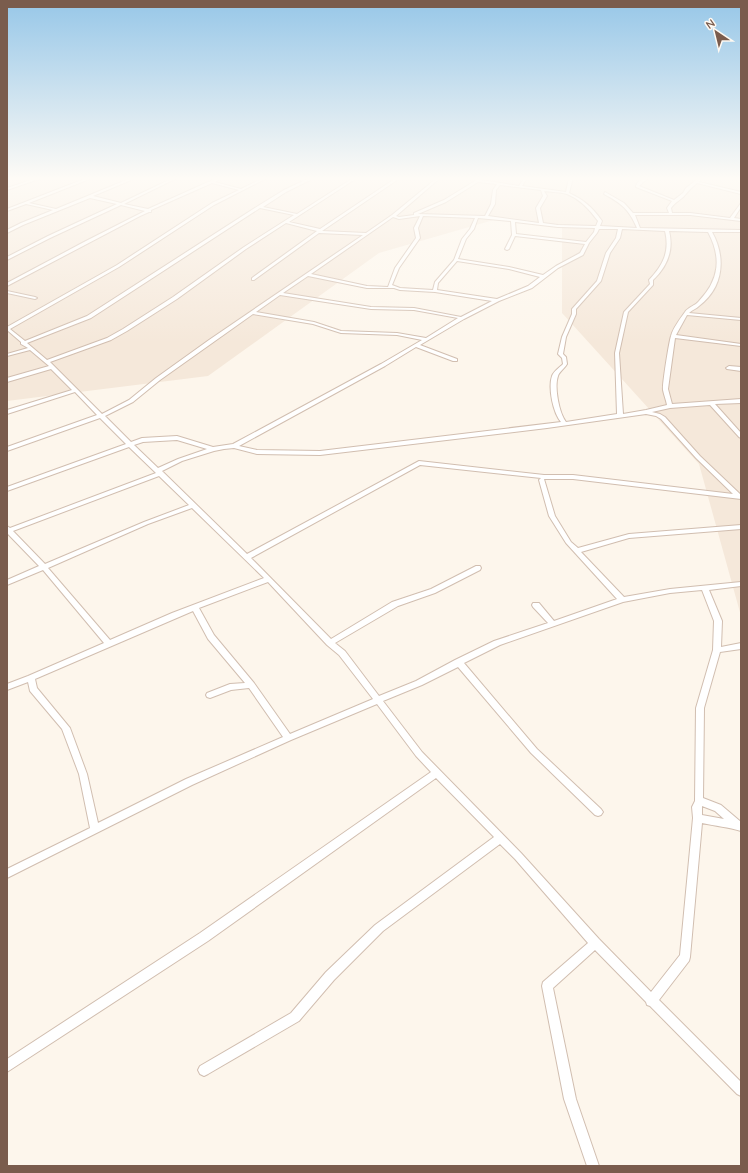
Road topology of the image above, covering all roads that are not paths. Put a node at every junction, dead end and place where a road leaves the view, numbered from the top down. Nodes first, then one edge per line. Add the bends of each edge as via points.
1 (58, 233) edge
2 (106, 233) edge
3 (169, 233) edge
4 (219, 233) edge
5 (270, 233) edge
6 (317, 233) edge
7 (321, 233) edge
8 (336, 233) edge
9 (417, 233) edge
10 (469, 233) edge
11 (594, 233) edge
12 (619, 233) edge
13 (668, 233) edge
14 (711, 233) edge
15 (326, 234) dead end
16 (366, 234) joint
17 (514, 235) joint
18 (586, 243) junction
19 (507, 249) dead end
20 (7, 259) edge
21 (456, 260) junction
22 (306, 275) junction
23 (544, 278) junction
24 (253, 279) dead end
25 (7, 285) edge
26 (392, 288) junction
27 (435, 291) junction
28 (7, 292) edge
29 (280, 294) junction
30 (35, 298) dead end
31 (497, 300) junction
32 (252, 313) junction
33 (686, 314) junction
34 (462, 318) junction
35 (741, 319) edge
36 (7, 328) edge
37 (673, 336) junction
38 (426, 339) junction
39 (23, 343) junction
40 (415, 345) junction
41 (741, 345) edge
42 (30, 349) junction
43 (7, 355) edge
44 (455, 360) dead end
45 (49, 364) junction
46 (729, 368) dead end
47 (741, 369) edge
48 (7, 380) edge
49 (76, 390) junction
50 (741, 401) edge
51 (712, 404) junction
52 (670, 406) junction
53 (7, 412) edge
54 (646, 412) junction
55 (620, 415) junction
56 (101, 416) junction
57 (564, 423) junction
58 (741, 436) edge
59 (130, 443) junction
60 (234, 446) junction
61 (7, 449) edge
62 (213, 449) junction
63 (159, 472) junction
64 (542, 480) dead end
65 (7, 489) edge
66 (740, 497) edge
67 (193, 505) junction
68 (741, 527) edge
69 (7, 530) edge
70 (576, 551) junction
71 (247, 557) junction
72 (44, 566) junction
73 (478, 568) dead end
74 (269, 578) junction
75 (7, 583) edge
76 (741, 584) edge
77 (704, 587) junction
78 (622, 600) junction
79 (536, 605) dead end
80 (195, 607) junction
81 (553, 624) junction
82 (330, 643) junction
83 (109, 644) junction
84 (741, 646) edge
85 (717, 650) junction
86 (458, 662) junction
87 (31, 678) junction
88 (251, 685) junction
89 (7, 687) edge
90 (210, 696) dead end
91 (377, 700) junction
92 (288, 738) junction
93 (437, 773) junction
94 (699, 801) junction
95 (598, 812) dead end
96 (698, 818) junction
97 (737, 825) edge
98 (95, 830) junction
99 (500, 838) junction
100 (7, 874) edge
101 (595, 943) junction
102 (651, 1001) junction
103 (7, 1066) edge
104 (204, 1070) dead end
105 (741, 1090) edge
106 (593, 1166) edge

1 - 20 street
2 - 25 street
3 - 36 street via 118,266
4 - 39 street via 89,317
5 - 45 street via 125,330
6 - 24 street
7 - 15 street
8 - 16 street
9 - 26 street via 418,238 397,268 390,285
10 - 21 street via 464,238
11 - 18 street
12 - 57 street via 608,253 599,281 574,309 564,337 560,354 565,364 555,376 559,419
13 - 55 street via 669,254 662,269 626,312 617,353
14 - 33 street via 716,242 719,275 706,297
16 - 22 street
17 - 18 street
17 - 19 street
18 - 23 street via 582,254 557,267
21 - 23 street via 510,268
21 - 27 street via 436,283
22 - 26 street via 368,287
22 - 29 street
23 - 31 street via 530,287
26 - 27 street
27 - 31 street
28 - 30 street
29 - 32 street
29 - 34 street via 371,308 440,312
31 - 34 street
32 - 38 street via 314,324 341,332 397,334
32 - 56 street via 131,401
33 - 35 street
33 - 37 street
34 - 38 street
36 - 39 street
37 - 41 street
37 - 52 street via 665,389
38 - 40 street
39 - 42 street
40 - 44 street
40 - 60 street
42 - 43 street
42 - 45 street
45 - 48 street
45 - 49 street
46 - 47 street
49 - 53 street
49 - 56 street
50 - 51 street
51 - 52 street
51 - 58 street
52 - 54 street
54 - 55 street
54 - 66 street via 663,418 698,457
55 - 57 street
56 - 59 street
56 - 61 street
57 - 60 street via 320,453 257,452
59 - 62 street via 177,438
59 - 63 street
59 - 65 street
60 - 62 street
62 - 63 street via 180,460
63 - 67 street
63 - 69 street
64 - 70 street via 552,516
66 - 71 street via 573,477 544,477 419,463
67 - 71 street
67 - 72 street
68 - 70 street via 629,536
69 - 72 street
70 - 78 street
71 - 74 street
72 - 75 street
72 - 83 street
73 - 82 street via 433,592 395,604
74 - 80 street
74 - 82 street
76 - 77 street
77 - 78 street
77 - 85 street via 718,621
78 - 81 street
79 - 81 street
80 - 83 street
80 - 88 street via 211,637
81 - 86 street via 497,643
82 - 91 street via 342,653
83 - 87 street
84 - 85 street
85 - 94 street via 700,708
86 - 91 street via 419,683
86 - 95 street via 534,751
87 - 89 street
87 - 98 street via 34,689 66,728 83,774
88 - 90 street via 230,687
88 - 92 street
91 - 92 street
91 - 93 street
92 - 98 street via 189,782
93 - 99 street
93 - 103 street via 204,937
94 - 96 street
94 - 97 street via 722,811
96 - 97 street
96 - 102 street via 686,957
98 - 100 street
99 - 101 street
99 - 104 street via 379,928 330,976 295,1017
101 - 102 street
101 - 106 street via 547,986 570,1099
102 - 105 street

